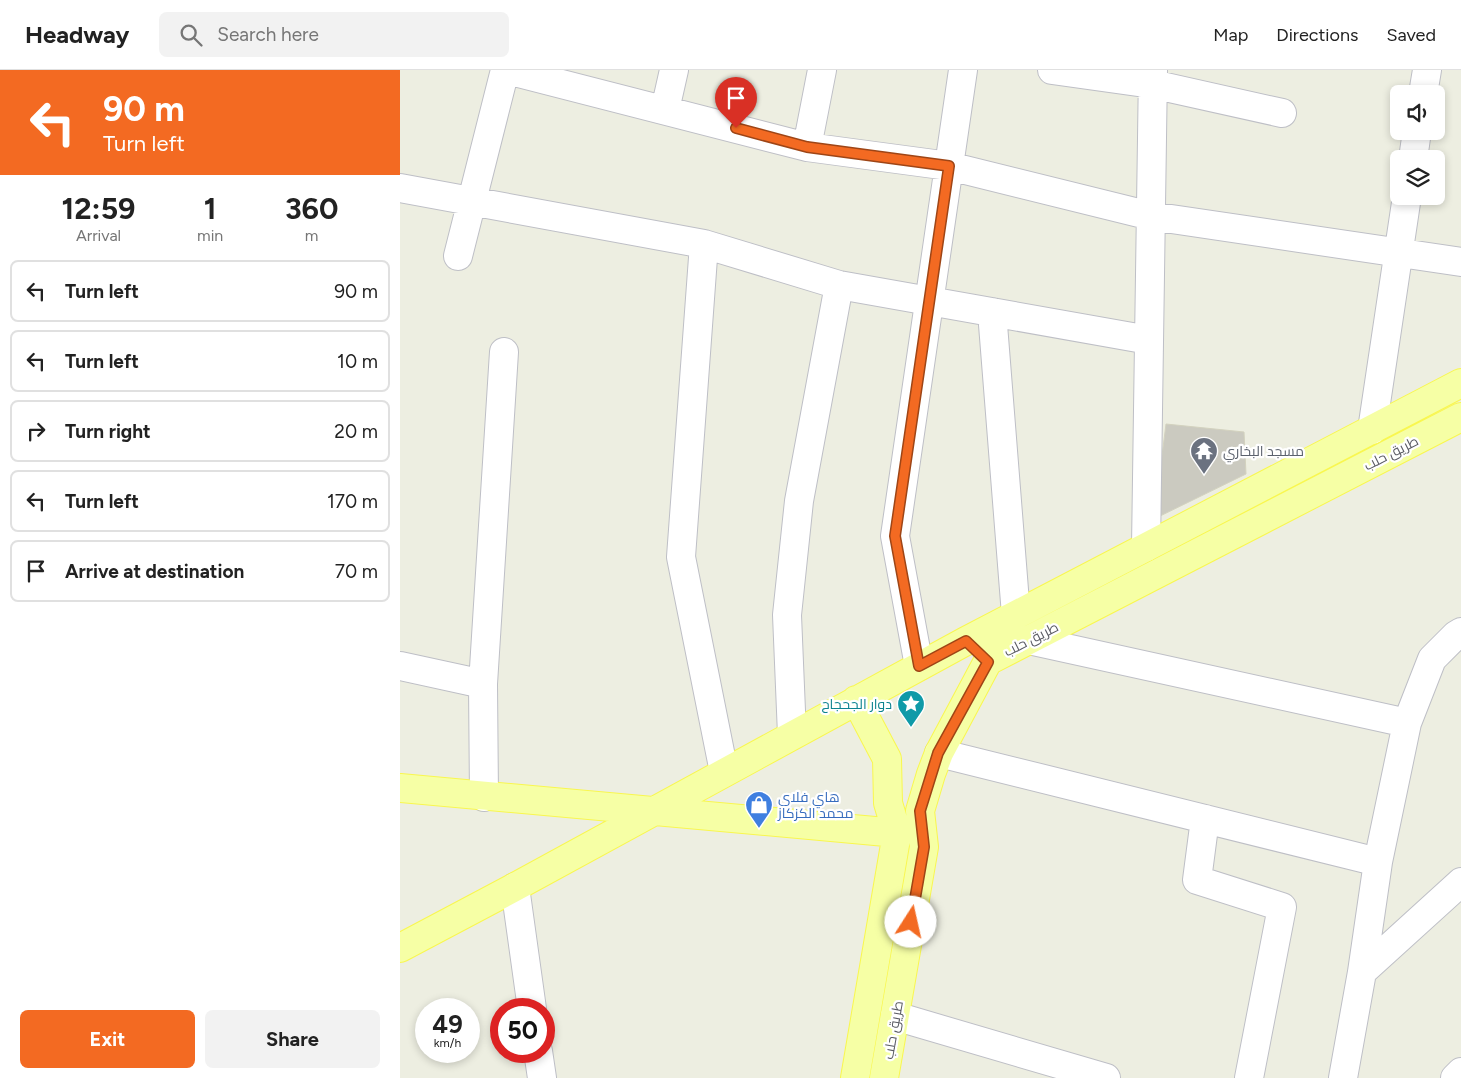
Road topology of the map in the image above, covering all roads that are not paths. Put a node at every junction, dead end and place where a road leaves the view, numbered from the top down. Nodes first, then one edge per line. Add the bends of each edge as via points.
1 (506, 70) edge
2 (674, 70) edge
3 (822, 70) edge
4 (963, 70) edge
5 (1052, 70) edge
6 (1427, 70) edge
7 (1153, 77) edge
8 (1424, 85) edge
9 (665, 110) junction
10 (1282, 113) dead end
11 (807, 147) junction
12 (949, 166) junction
13 (400, 188) edge
14 (472, 201) junction
15 (1406, 205) edge
16 (1151, 216) junction
17 (704, 244) junction
18 (1399, 252) junction
19 (458, 256) dead end
20 (1461, 262) edge
21 (839, 285) junction
22 (929, 301) junction
23 (992, 312) junction
24 (1149, 340) junction
25 (504, 352) dead end
26 (1461, 383) edge
27 (1461, 417) edge
28 (1372, 430) junction
29 (1146, 547) junction
30 (1016, 615) junction
31 (1459, 638) edge
32 (1028, 640) junction
33 (966, 641) junction
34 (988, 662) junction
35 (400, 666) edge
36 (919, 666) junction
37 (483, 684) junction
38 (856, 700) junction
39 (1407, 723) junction
40 (792, 735) junction
41 (938, 753) junction
42 (724, 772) junction
43 (400, 788) edge
44 (484, 797) junction
45 (888, 804) junction
46 (655, 811) junction
47 (920, 811) junction
48 (1204, 819) junction
49 (897, 833) junction
50 (1378, 862) junction
51 (1461, 882) edge
52 (515, 887) junction
53 (400, 948) edge
54 (1362, 972) junction
55 (530, 998) edge
56 (896, 1016) junction
57 (540, 1063) edge
58 (1461, 1072) edge
59 (542, 1078) edge
60 (855, 1078) edge
61 (884, 1078) edge
62 (1106, 1078) edge
63 (1249, 1078) edge
64 (1343, 1078) edge
65 (1455, 1078) edge

1 - 9 street
1 - 14 street
2 - 9 street
3 - 11 street
4 - 12 street
5 - 7 street
6 - 8 street
7 - 10 street
7 - 16 street
9 - 11 street
11 - 12 street
12 - 16 street
12 - 22 street
13 - 14 street
14 - 17 street
14 - 19 street
15 - 18 street
16 - 18 street
16 - 24 street
17 - 21 street
17 - 42 street via 681,557
18 - 20 street
18 - 28 street
21 - 22 street
21 - 40 street via 799,501 787,615
22 - 23 street
22 - 36 street via 895,536
23 - 24 street
23 - 30 street
24 - 29 street
25 - 37 street
26 - 28 main road, طريق حلب
27 - 32 main road, طريق حلب
28 - 29 main road, طريق حلب
29 - 30 main road, طريق حلب
30 - 33 main road, طريق حلب
31 - 39 street via 1432,659
32 - 34 main road, طريق حلب
32 - 39 street
33 - 34 main road
33 - 36 main road, طريق حلب
34 - 41 main road, طريق حلب
35 - 37 street
36 - 38 main road, طريق حلب
37 - 44 street
38 - 40 main road, طريق حلب
38 - 45 main road via 887,758
39 - 50 street
40 - 42 main road, طريق حلب
41 - 47 main road, طريق حلب
41 - 48 street
42 - 46 main road, طريق حلب
43 - 44 main road
44 - 46 main road
45 - 47 main road
45 - 49 main road
46 - 49 main road
46 - 52 main road, طريق حلب
47 - 56 main road, طريق حلب via 924,847
48 - 50 street
48 - 63 street via 1197,880 1282,907
49 - 60 main road
50 - 54 street
51 - 54 street
52 - 53 main road, طريق حلب
52 - 55 street
54 - 64 street
56 - 61 main road, طريق حلب
56 - 62 street
57 - 59 street
58 - 65 street

